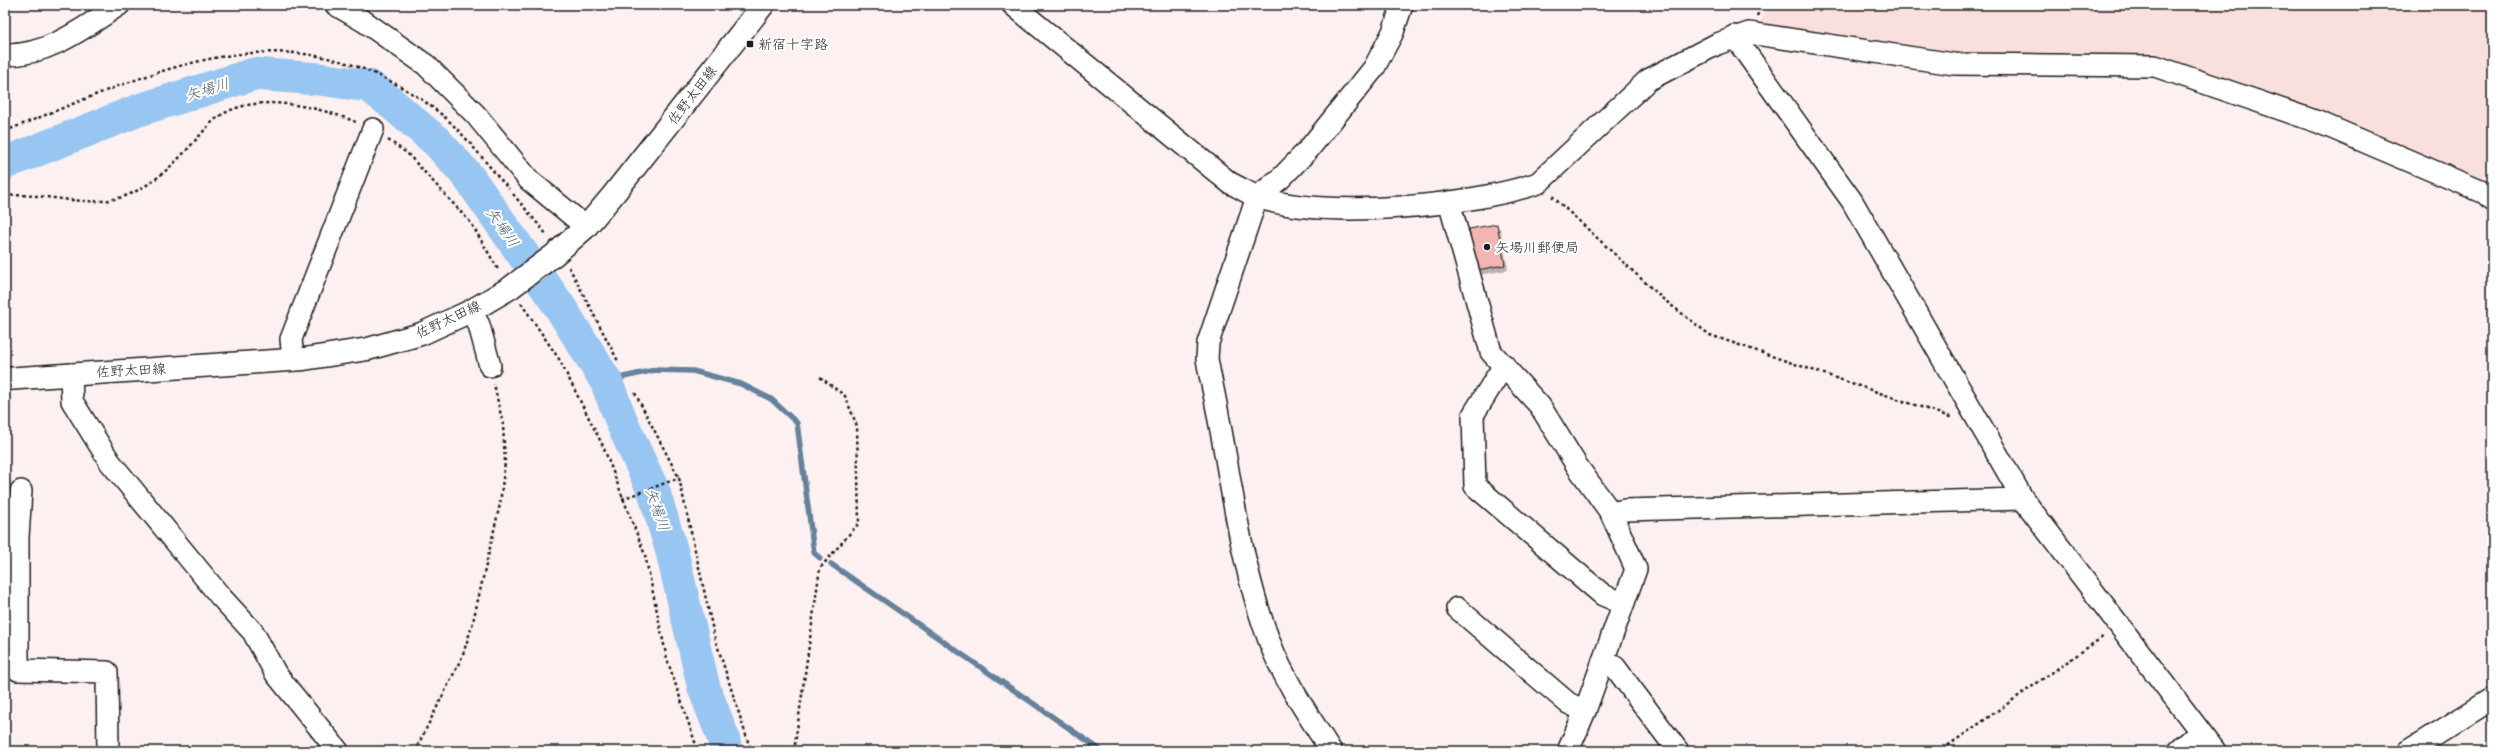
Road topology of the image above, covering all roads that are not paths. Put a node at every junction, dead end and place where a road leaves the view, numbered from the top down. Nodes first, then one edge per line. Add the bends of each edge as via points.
1 (119, 5) edge
2 (336, 5) edge
3 (762, 5) edge
4 (1013, 5) edge
5 (1402, 5) edge
6 (1734, 36) junction
7 (5, 55) edge
8 (373, 129) dead end
9 (1257, 197) junction
10 (2492, 200) edge
11 (1449, 202) junction
12 (586, 226) junction
13 (471, 311) junction
14 (293, 360) junction
15 (1504, 365) junction
16 (490, 366) road end
17 (71, 374) junction
18 (5, 379) edge
19 (21, 490) dead end
20 (2023, 499) junction
21 (1611, 513) junction
22 (11, 536) edge
23 (1622, 604) junction
24 (1457, 608) dead end
25 (1603, 661) junction
26 (11, 673) edge
27 (2492, 699) edge
28 (1585, 711) junction
29 (2200, 732) junction
30 (108, 751) edge
31 (338, 751) edge
32 (1331, 751) edge
33 (1568, 751) edge
34 (1678, 751) edge
35 (2180, 751) edge
36 (2215, 751) edge
37 (2410, 751) edge

1 - 7 street via 72,36 52,45
2 - 12 street via 426,65 476,115 529,180
3 - 12 main road, 佐野太田線
4 - 9 street via 1206,164 1230,182
5 - 9 street via 1393,32 1374,68 1308,150 1281,178
6 - 10 street via 1749,33 1954,64 2155,66 2318,122 2485,193
6 - 11 street via 1648,80 1538,183 1518,190
6 - 20 street via 1852,201
8 - 14 street via 291,339
9 - 11 street via 1324,208 1367,209
9 - 32 street via 1208,343 1207,359 1242,540 1262,620 1281,668
11 - 15 street via 1491,352
12 - 13 main road, 佐野太田線 via 515,284
13 - 14 main road, 佐野太田線 via 421,334 368,349
13 - 16 street via 478,325
14 - 17 main road, 佐野太田線
15 - 21 street via 1540,406 1577,466
15 - 23 street via 1473,415 1475,486 1603,595
17 - 18 main road, 佐野太田線
17 - 31 street via 72,401 110,462 225,602 253,632 276,674
19 - 22 street
20 - 21 street via 1633,510
20 - 29 street
21 - 23 street via 1636,569
22 - 26 street
23 - 25 street
24 - 28 street via 1568,703
25 - 28 street
25 - 34 street via 1615,667
26 - 30 street via 107,672
27 - 37 street
28 - 33 street
29 - 35 street
29 - 36 street

